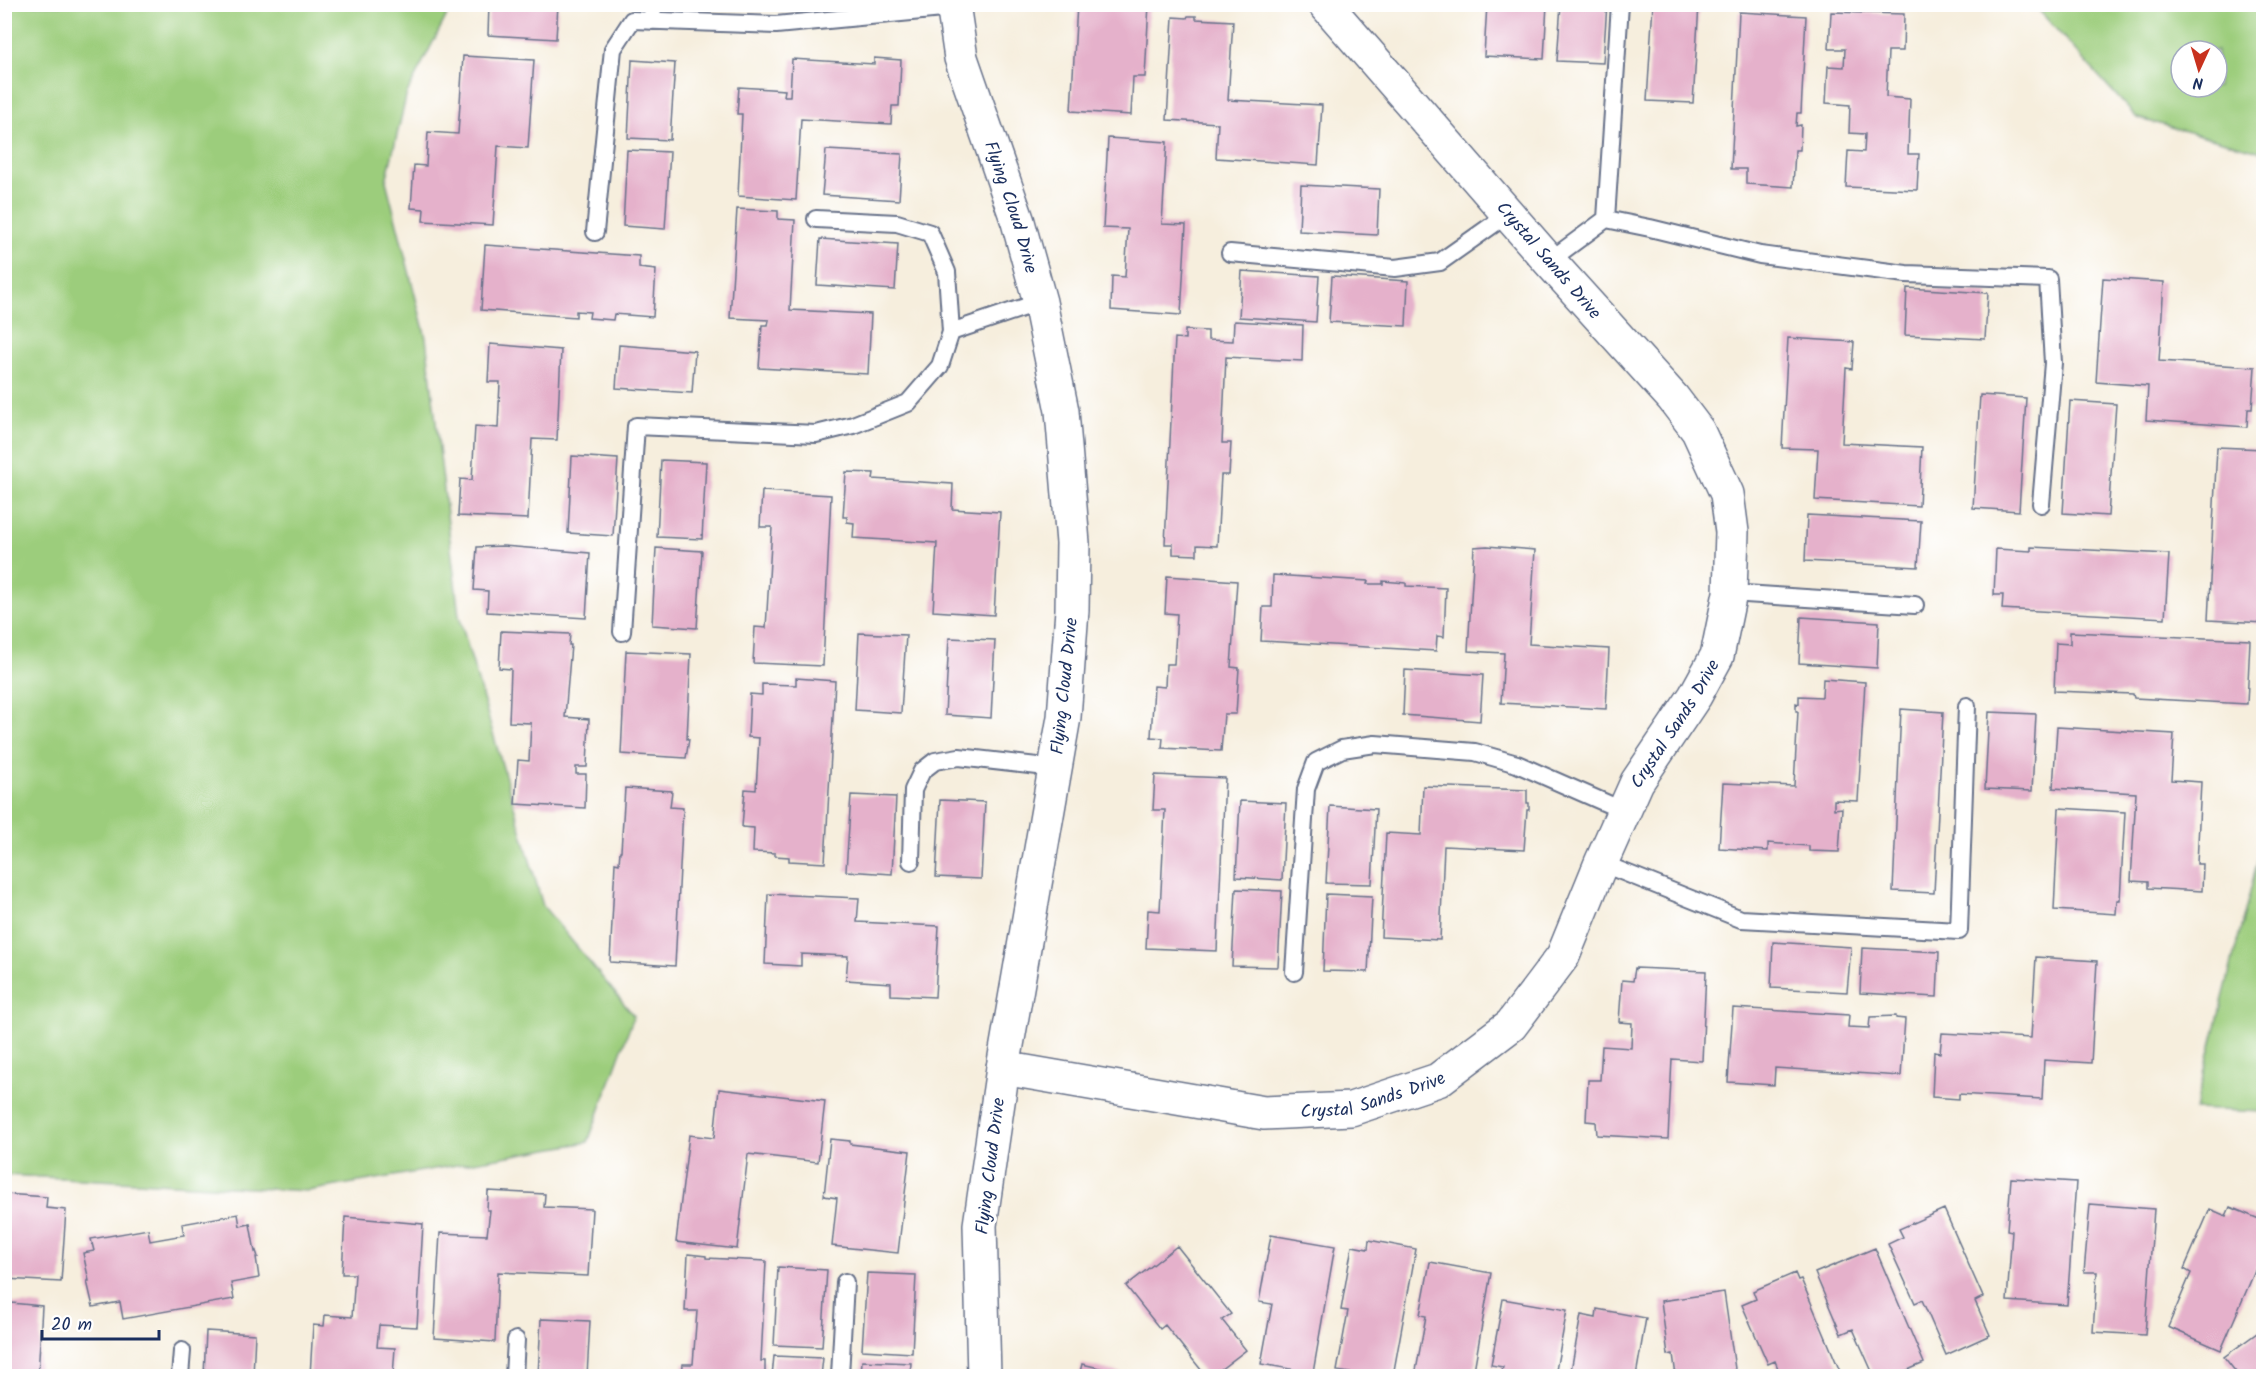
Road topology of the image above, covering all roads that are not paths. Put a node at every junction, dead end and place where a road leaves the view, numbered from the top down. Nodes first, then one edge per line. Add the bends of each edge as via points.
1 (1325, 4) edge
2 (1620, 4) edge
3 (953, 6) edge
4 (653, 13) edge
5 (1508, 214) junction
6 (816, 219) dead end
7 (1606, 219) junction
8 (595, 232) dead end
9 (1230, 253) dead end
10 (1549, 261) junction
11 (1040, 302) junction
12 (951, 332) junction
13 (2041, 504) dead end
14 (1730, 593) junction
15 (1915, 605) dead end
16 (622, 632) dead end
17 (1967, 706) dead end
18 (1055, 768) junction
19 (1624, 811) junction
20 (911, 861) dead end
21 (1601, 863) junction
22 (1294, 972) dead end
23 (1003, 1068) junction
24 (845, 1282) dead end
25 (516, 1340) dead end
26 (182, 1351) dead end
27 (180, 1377) edge
28 (514, 1377) edge
29 (840, 1377) edge
30 (984, 1377) edge

1 - 5 street, Crystal Sands Drive
2 - 7 lane
3 - 4 lane via 776,25
3 - 11 street, Flying Cloud Drive via 961,58 1018,222
4 - 8 lane via 632,20 613,49
5 - 9 lane via 1440,262 1395,268
5 - 10 street, Crystal Sands Drive
6 - 12 lane via 897,223 930,233 947,272
7 - 10 lane
7 - 13 lane via 1771,256 1906,274 2048,279 2053,363
10 - 14 street, Crystal Sands Drive via 1698,431 1727,494 1732,532
11 - 12 lane
11 - 18 street, Flying Cloud Drive via 1062,411 1072,543 1064,717
12 - 16 lane via 940,366 908,403 853,425 816,434 636,426
14 - 15 lane
14 - 19 street, Crystal Sands Drive via 1717,656 1637,782
17 - 21 lane via 1959,931 1741,919
18 - 20 lane via 959,757 935,760 922,771 914,790
18 - 23 street, Flying Cloud Drive
19 - 21 street, Crystal Sands Drive
19 - 22 lane via 1517,764 1475,752 1375,744 1342,749 1316,762 1306,789
21 - 23 street, Crystal Sands Drive via 1563,956 1512,1025 1438,1080 1351,1109 1264,1113
23 - 30 street, Flying Cloud Drive via 980,1226
24 - 29 lane
25 - 28 lane
26 - 27 lane

